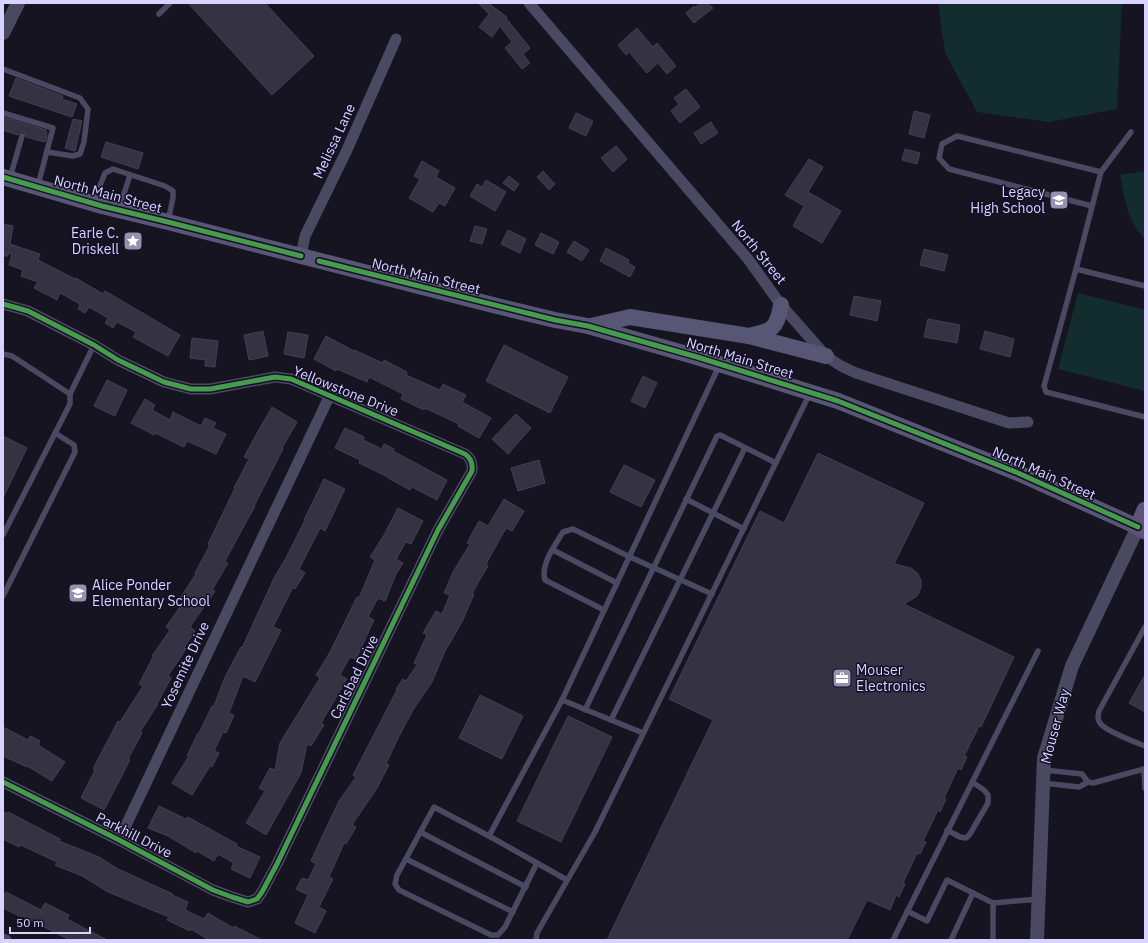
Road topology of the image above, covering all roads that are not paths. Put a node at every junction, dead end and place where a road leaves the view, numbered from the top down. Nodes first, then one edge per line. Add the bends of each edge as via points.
1 (18, 3) edge
2 (170, 3) edge
3 (529, 3) edge
4 (159, 14) dead end
5 (4, 28) edge
6 (396, 39) dead end
7 (3, 69) edge
8 (3, 113) edge
9 (1130, 132) dead end
10 (22, 136) dead end
11 (47, 152) junction
12 (1101, 172) junction
13 (130, 175) junction
14 (6, 178) edge
15 (38, 188) junction
16 (93, 204) junction
17 (1092, 206) junction
18 (119, 210) junction
19 (168, 222) junction
20 (301, 256) junction
21 (1076, 269) junction
22 (1145, 286) edge
23 (3, 304) edge
24 (781, 305) junction
25 (588, 326) junction
26 (749, 336) junction
27 (94, 345) junction
28 (3, 354) edge
29 (826, 356) junction
30 (720, 364) junction
31 (810, 393) junction
32 (70, 394) junction
33 (330, 395) junction
34 (1145, 417) edge
35 (1028, 422) dead end
36 (55, 433) junction
37 (745, 448) junction
38 (776, 463) junction
39 (473, 465) joint
40 (686, 499) junction
41 (1145, 510) edge
42 (713, 513) junction
43 (744, 529) junction
44 (1141, 529) edge
45 (3, 535) edge
46 (553, 550) junction
47 (630, 557) junction
48 (653, 567) junction
49 (680, 580) junction
50 (617, 583) junction
51 (712, 594) junction
52 (3, 596) edge
53 (604, 610) junction
54 (1145, 627) edge
55 (1038, 651) dead end
56 (562, 700) junction
57 (585, 710) junction
58 (611, 720) junction
59 (643, 734) junction
60 (1145, 746) edge
61 (1144, 769) edge
62 (1043, 776) junction
63 (3, 782) edge
64 (972, 782) junction
65 (1088, 782) junction
66 (1145, 788) edge
67 (947, 830) junction
68 (420, 832) junction
69 (489, 836) junction
70 (119, 840) junction
71 (406, 859) junction
72 (538, 864) junction
73 (567, 880) junction
74 (526, 887) junction
75 (973, 893) junction
76 (257, 899) joint
77 (1039, 899) junction
78 (993, 903) junction
79 (906, 911) junction
80 (513, 912) junction
81 (3, 938) edge
82 (6, 940) edge
83 (536, 940) edge
84 (893, 940) edge
85 (951, 940) edge
86 (993, 940) edge
87 (1037, 940) edge

1 - 5 street
2 - 4 lane
3 - 24 street, North Street via 748,258
6 - 20 street, Melissa Lane via 305,236
7 - 11 lane via 80,98 88,109 80,154 73,156
8 - 11 lane via 25,122 53,128
9 - 12 lane
10 - 14 lane
11 - 15 lane
12 - 17 lane
12 - 17 lane via 957,136 942,144 939,158 949,169
13 - 16 lane via 112,169 105,173
13 - 18 lane
13 - 19 lane via 173,191 174,198
14 - 15 main road, North Main Street
15 - 16 main road, North Main Street
16 - 18 main road, North Main Street
17 - 21 lane
18 - 19 main road, North Main Street
19 - 20 main road, North Main Street
20 - 25 main road, North Main Street
21 - 22 lane
21 - 34 lane via 1044,386 1046,392
23 - 27 street, Yellowstone Drive via 28,311
24 - 26 main road via 779,319 773,327 765,333
24 - 29 street, North Street
25 - 26 main road via 630,317
25 - 30 main road, North Main Street
26 - 29 main road
27 - 32 lane
27 - 33 street, Yellowstone Drive via 118,360 164,382 191,389 210,389 275,377 291,379
28 - 32 lane via 12,356
29 - 35 street, North Street via 856,373 1009,423
30 - 31 main road, North Main Street
30 - 47 lane
31 - 38 lane
31 - 44 main road, North Main Street via 845,404 1018,473
32 - 36 lane via 70,404
33 - 39 street, Yellowstone Drive via 465,454
33 - 70 street, Yosemite Drive
36 - 45 lane
36 - 52 lane via 72,442 75,452
37 - 38 lane
37 - 40 lane via 720,435 717,436
37 - 42 lane
38 - 43 lane
39 - 76 street, Carlsbad Drive via 438,530 281,857
40 - 42 lane
40 - 48 lane
41 - 44 main road
42 - 43 lane
42 - 49 lane
43 - 51 lane
44 - 62 street, Mouser Way via 1072,666 1044,758
46 - 47 lane via 563,532 573,529
46 - 50 lane
46 - 53 lane via 543,574 545,580
47 - 48 lane
47 - 50 lane
48 - 49 lane
48 - 57 lane
49 - 51 lane
49 - 58 lane
50 - 53 lane
51 - 59 lane
53 - 56 lane
54 - 60 lane via 1099,711 1098,718 1101,725 1112,732
55 - 64 lane
56 - 57 lane
56 - 69 lane
57 - 58 lane
58 - 59 lane
59 - 73 lane via 595,832
61 - 65 lane via 1093,783
61 - 66 lane
62 - 65 lane via 1079,787
62 - 65 lane via 1082,774
62 - 77 street, Mouser Way
63 - 70 street, Parkhill Drive
64 - 67 lane
64 - 67 lane via 988,795 988,803 966,838
67 - 79 lane
68 - 69 lane via 434,807
68 - 71 lane
68 - 74 lane
69 - 72 lane
70 - 76 street, Parkhill Drive via 213,890 248,902
71 - 80 lane
71 - 80 lane via 397,875 395,884 399,890 491,935 498,935
72 - 73 lane
72 - 74 lane
73 - 83 lane via 537,933
74 - 80 lane
75 - 78 lane
75 - 79 lane via 947,880 927,921
75 - 85 lane
77 - 78 lane
77 - 87 street, Mouser Way
78 - 86 lane
79 - 84 lane
81 - 82 street

